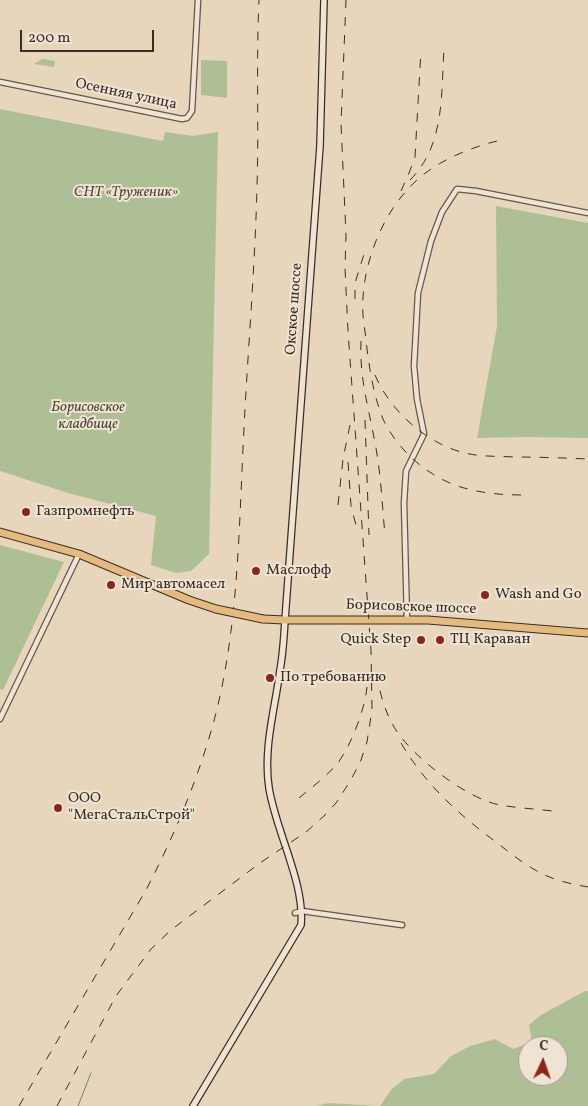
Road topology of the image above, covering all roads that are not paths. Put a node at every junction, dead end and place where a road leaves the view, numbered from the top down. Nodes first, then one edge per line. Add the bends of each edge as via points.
1 (198, 0) edge
2 (324, 0) edge
3 (0, 82) edge
4 (588, 213) edge
5 (0, 532) edge
6 (79, 554) junction
7 (285, 620) junction
8 (407, 620) junction
9 (588, 633) edge
10 (0, 719) edge
11 (302, 911) junction
12 (295, 913) dead end
13 (402, 926) dead end
14 (193, 1106) edge

1 - 3 street, Осенняя улица via 192,111 187,118
2 - 7 main road, Окское шоссе via 320,146
4 - 8 street via 457,189 442,212 418,292 414,366 424,434 406,471
5 - 6 main road
6 - 7 main road, Борисовское шоссе, bridge via 189,600 263,619
6 - 10 street
7 - 8 main road, Борисовское шоссе
7 - 11 main road, Окское шоссе via 269,735 268,773 276,819
8 - 9 main road, Борисовское шоссе
11 - 12 street
11 - 13 street
11 - 14 main road via 298,932

